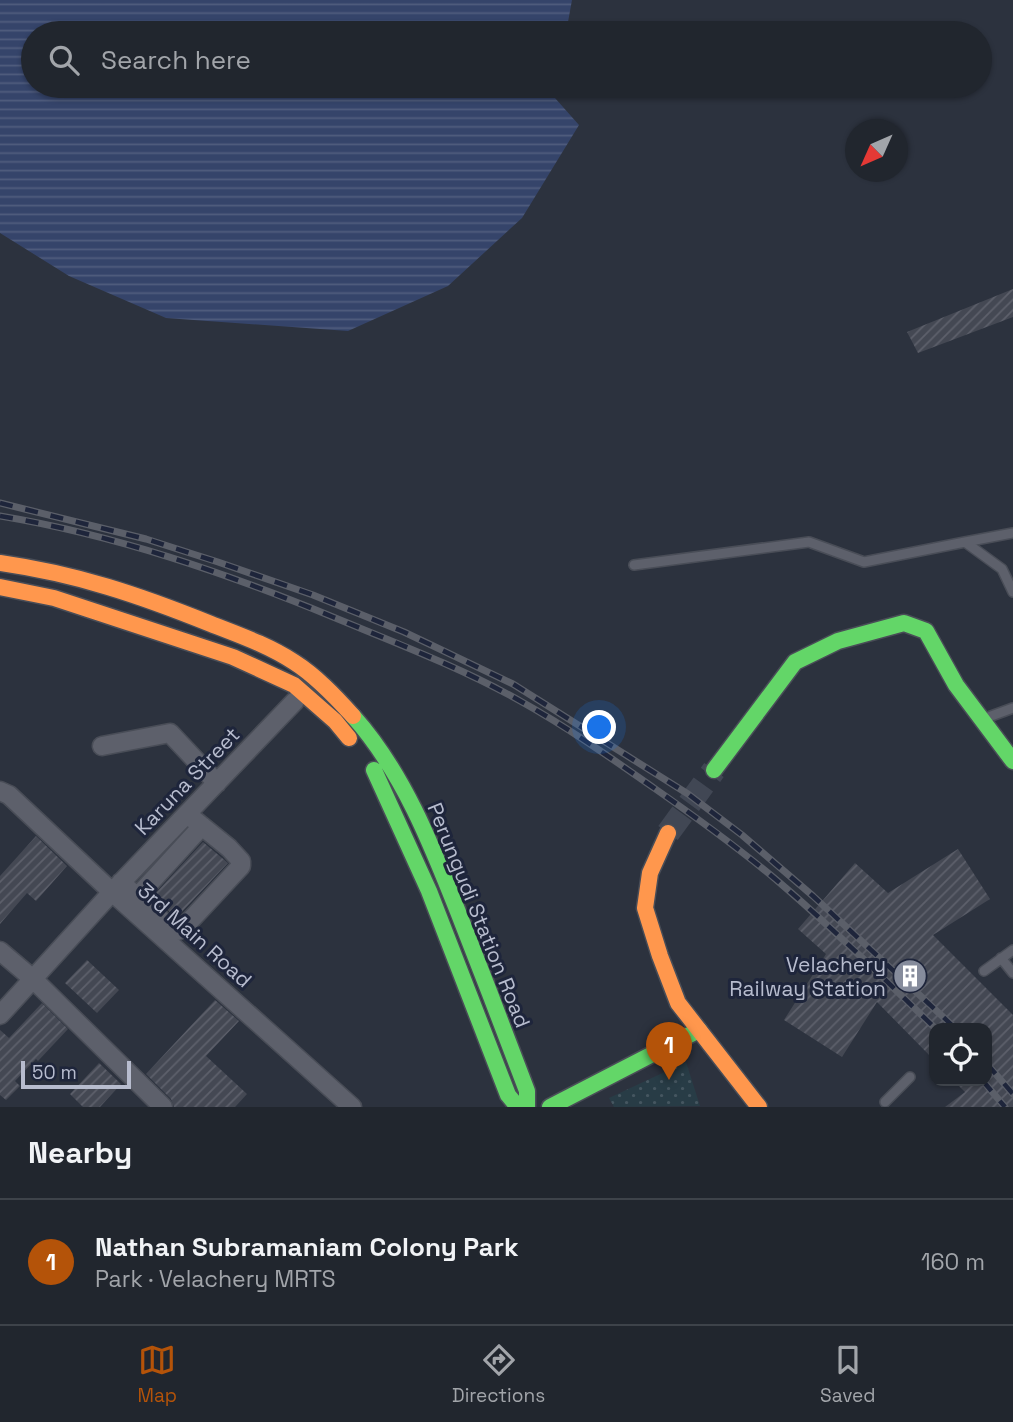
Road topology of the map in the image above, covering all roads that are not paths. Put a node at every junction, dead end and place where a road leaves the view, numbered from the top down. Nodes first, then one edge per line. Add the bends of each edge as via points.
1 (1013, 533) edge
2 (965, 542) junction
3 (0, 562) edge
4 (634, 565) dead end
5 (0, 587) edge
6 (1013, 592) edge
7 (295, 701) dead end
8 (1013, 708) edge
9 (982, 719) junction
10 (102, 746) dead end
11 (1013, 761) edge
12 (714, 770) tunnel mouth
13 (218, 783) junction
14 (5, 793) edge
15 (187, 814) junction
16 (202, 826) junction
17 (668, 833) tunnel mouth
18 (166, 836) junction
19 (181, 849) junction
20 (137, 866) junction
21 (153, 880) junction
22 (117, 887) junction
23 (138, 897) junction
24 (1013, 950) edge
25 (0, 951) edge
26 (1001, 958) junction
27 (984, 971) dead end
28 (1013, 973) edge
29 (33, 979) junction
30 (0, 1015) edge
31 (699, 1030) junction
32 (910, 1077) dead end
33 (885, 1105) edge
34 (163, 1107) edge
35 (352, 1107) edge
36 (518, 1107) edge
37 (527, 1107) edge
38 (550, 1107) edge
39 (760, 1107) edge

1 - 2 lane
2 - 4 lane via 864,562 809,542
2 - 6 lane via 1002,569
3 - 37 street, Perungudi Station Road via 62,573 171,608 268,648 304,668 332,694 391,767 417,817 527,1091
5 - 36 street, Perungudi Station Road via 54,598 233,657 294,685 335,721 380,780 429,891 508,1095
7 - 13 street, Karuna Street
8 - 9 lane
9 - 11 street
9 - 12 street via 956,685 926,631 904,623 838,641 795,662
10 - 13 street via 170,733
13 - 15 street, Karuna Street
14 - 22 street, 3rd Main Road
15 - 16 street
15 - 18 street, Karuna Street
16 - 19 street
16 - 23 street via 229,848 240,866 177,931
17 - 31 street via 650,873 645,908 678,1003
18 - 19 street
18 - 20 street, Karuna Street
19 - 21 street
20 - 21 street
20 - 22 street, Karuna Street
21 - 23 street
22 - 23 street
22 - 29 street, Karuna Street
22 - 35 street, 3rd Main Road
24 - 26 lane
25 - 29 street
26 - 27 lane
26 - 28 lane
29 - 30 street, Karuna Street
29 - 34 street
31 - 38 street
31 - 39 street
32 - 33 lane

